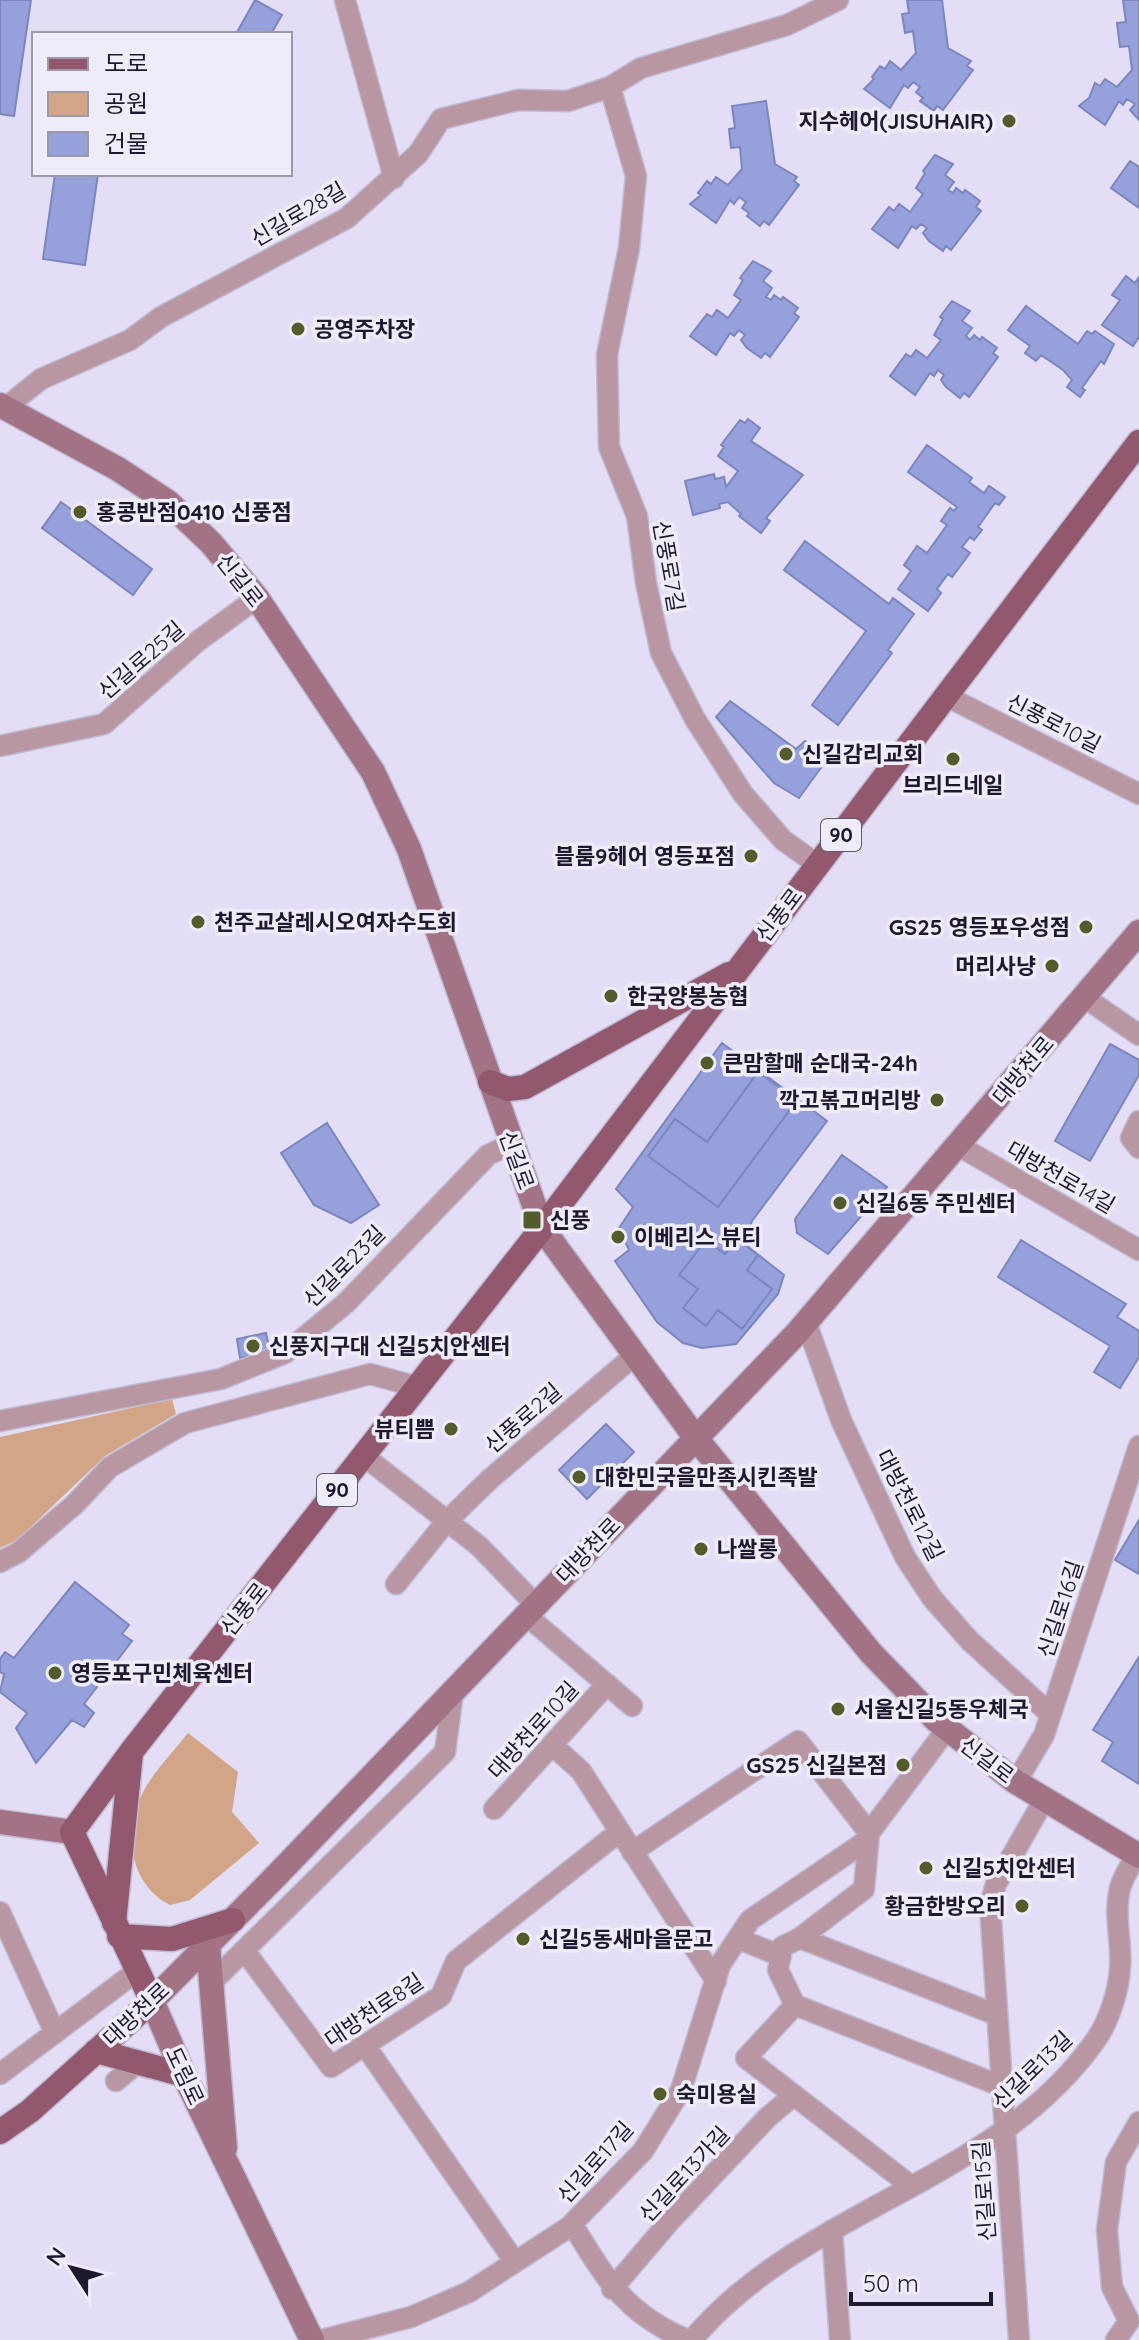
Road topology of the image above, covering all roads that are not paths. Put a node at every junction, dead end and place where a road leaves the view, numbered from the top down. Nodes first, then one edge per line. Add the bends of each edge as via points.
1 (345, 0) edge
2 (838, 0) edge
3 (610, 87) junction
4 (394, 178) junction
5 (3, 406) edge
6 (1139, 442) edge
7 (257, 598) junction
8 (946, 696) junction
9 (0, 746) edge
10 (1139, 794) edge
11 (818, 865) junction
12 (1139, 932) edge
13 (738, 969) junction
14 (1084, 997) junction
15 (1139, 1035) edge
16 (490, 1082) junction
17 (1139, 1121) edge
18 (511, 1144) junction
19 (959, 1146) junction
20 (1139, 1148) edge
21 (542, 1228) junction
22 (1139, 1250) edge
23 (806, 1322) junction
24 (635, 1355) junction
25 (418, 1387) junction
26 (0, 1421) edge
27 (695, 1437) junction
28 (1139, 1446) edge
29 (364, 1456) junction
30 (446, 1522) junction
31 (0, 1562) edge
32 (396, 1584) dead end
33 (531, 1610) junction
34 (607, 1684) junction
35 (453, 1692) junction
36 (632, 1706) dead end
37 (1050, 1714) junction
38 (947, 1729) junction
39 (552, 1745) junction
40 (131, 1752) junction
41 (1016, 1782) junction
42 (1044, 1800) junction
43 (494, 1809) dead end
44 (0, 1822) edge
45 (72, 1832) junction
46 (619, 1832) junction
47 (869, 1833) junction
48 (632, 1852) junction
49 (1138, 1856) edge
50 (0, 1912) edge
51 (233, 1920) junction
52 (116, 1931) junction
53 (800, 1938) junction
54 (739, 1939) junction
55 (208, 1945) junction
56 (244, 1950) junction
57 (781, 1956) junction
58 (137, 1971) junction
59 (716, 1981) junction
60 (211, 1983) junction
61 (152, 2001) junction
62 (795, 2005) junction
63 (997, 2015) junction
64 (54, 2031) junction
65 (366, 2047) junction
66 (96, 2051) junction
67 (0, 2072) edge
68 (116, 2081) dead end
69 (188, 2083) junction
70 (1001, 2086) junction
71 (794, 2095) junction
72 (1139, 2122) edge
73 (1004, 2131) junction
74 (0, 2132) edge
75 (226, 2162) junction
76 (911, 2186) junction
77 (572, 2224) junction
78 (832, 2230) junction
79 (515, 2262) junction
80 (612, 2289) junction
81 (658, 2334) edge
82 (312, 2340) edge
83 (322, 2340) edge
84 (690, 2340) edge
85 (840, 2340) edge
86 (1019, 2340) edge
87 (1116, 2340) edge

1 - 4 street
2 - 3 street, 신길로28길 via 787,25 641,68
3 - 4 street, 신길로28길 via 568,101 518,100 441,119
3 - 11 street, 신풍로7길 via 636,176 629,248 607,355 609,447 637,516 661,653 743,794 783,840
4 - 5 street, 신길로28길 via 347,218 161,317 130,340 41,379
5 - 7 main road, 신길로 via 168,502
6 - 8 main road, 신풍로 / 90
7 - 9 street, 신길로25길 via 198,641 104,724
7 - 16 main road, 신길로 via 373,772 428,899
8 - 10 street, 신풍로10길
8 - 11 main road, 신풍로 / 90
11 - 13 main road, 신풍로 / 90
12 - 14 main road, 대방천로
13 - 16 main road via 525,1087 508,1089
13 - 21 main road, 신풍로 / 90
14 - 15 street
14 - 19 main road, 대방천로
16 - 18 main road, 신길로
17 - 20 street via 1131,1138
18 - 21 main road, 신길로
18 - 26 street, 신길로23길 via 488,1155 346,1303 285,1353 221,1379
19 - 22 street, 대방천로14길
19 - 23 main road, 대방천로
21 - 24 main road, 신길로
21 - 25 main road, 신풍로 / 90
23 - 27 main road, 대방천로
23 - 37 street, 대방천로12길 via 841,1420 905,1557 969,1640
24 - 27 main road, 신길로
24 - 30 street, 신풍로2길
25 - 29 main road, 신풍로 / 90
25 - 31 street via 370,1374 185,1423 110,1467 19,1552
27 - 33 main road, 대방천로
27 - 38 main road, 신길로 via 871,1653
28 - 37 street, 신길로16길
29 - 30 street
29 - 40 main road, 신풍로 / 90
30 - 32 street, 신풍로2길
30 - 33 street via 479,1546
33 - 34 street, 대방천로10길
33 - 35 main road, 대방천로
34 - 36 street, 대방천로10길
34 - 39 street, 대방천로10길
35 - 51 main road, 대방천로
35 - 56 street via 445,1752
37 - 41 street, 신길로16길 via 1034,1756
38 - 41 main road, 신길로
38 - 47 street, 신길로17길
39 - 43 street, 대방천로10길
39 - 46 street via 581,1771
40 - 45 main road, 신풍로 / 90
40 - 52 main road
41 - 42 main road, 신길로
42 - 49 main road, 신길로
42 - 63 street, 신길로15길 via 996,1884 990,1905
44 - 45 main road
45 - 52 main road, 도림로
46 - 48 street
46 - 65 street, 대방천로8길 via 456,1961 441,1996
47 - 48 street via 798,1741
47 - 53 street via 864,1889
47 - 54 street, 신길로17길 via 866,1841 750,1920
48 - 59 street
49 - 73 street, 신길로13길 via 1118,1894 1121,1968 1107,2020 1073,2069
50 - 64 street
51 - 52 main road via 172,1939
51 - 55 main road, 대방천로
52 - 58 main road, 도림로
53 - 57 street via 782,1947
53 - 63 street
54 - 57 street
54 - 59 street, 신길로17길 via 720,1965
55 - 60 main road
55 - 61 main road, 대방천로
56 - 60 street
56 - 65 street, 대방천로8길 via 331,2067
57 - 62 street via 778,1970
58 - 61 main road, 도림로
58 - 64 street
59 - 77 street, 신길로17길 via 681,2090 643,2151
60 - 75 main road
61 - 66 main road, 대방천로
61 - 69 main road, 도림로
62 - 70 street
62 - 71 street via 746,2058
63 - 70 street, 신길로15길
64 - 67 street
65 - 79 street
66 - 69 main road
66 - 74 main road, 대방천로
68 - 69 street via 136,2064
69 - 75 main road, 도림로
70 - 73 street, 신길로15길
71 - 76 street
71 - 80 street, 신길로13가길 via 670,2221
72 - 87 street via 1116,2162 1107,2230 1112,2287 1129,2321
73 - 76 street, 신길로13길
73 - 86 street, 신길로15길
75 - 82 main road, 도림로
76 - 78 street, 신길로13길
77 - 79 street, 신길로17길
77 - 80 street, 신길로13길
78 - 84 street, 신길로13길 via 744,2287
78 - 85 street
79 - 83 street, 신길로17길 via 469,2292 411,2317
80 - 81 street, 신길로13길
81 - 84 street, 신길로13길

